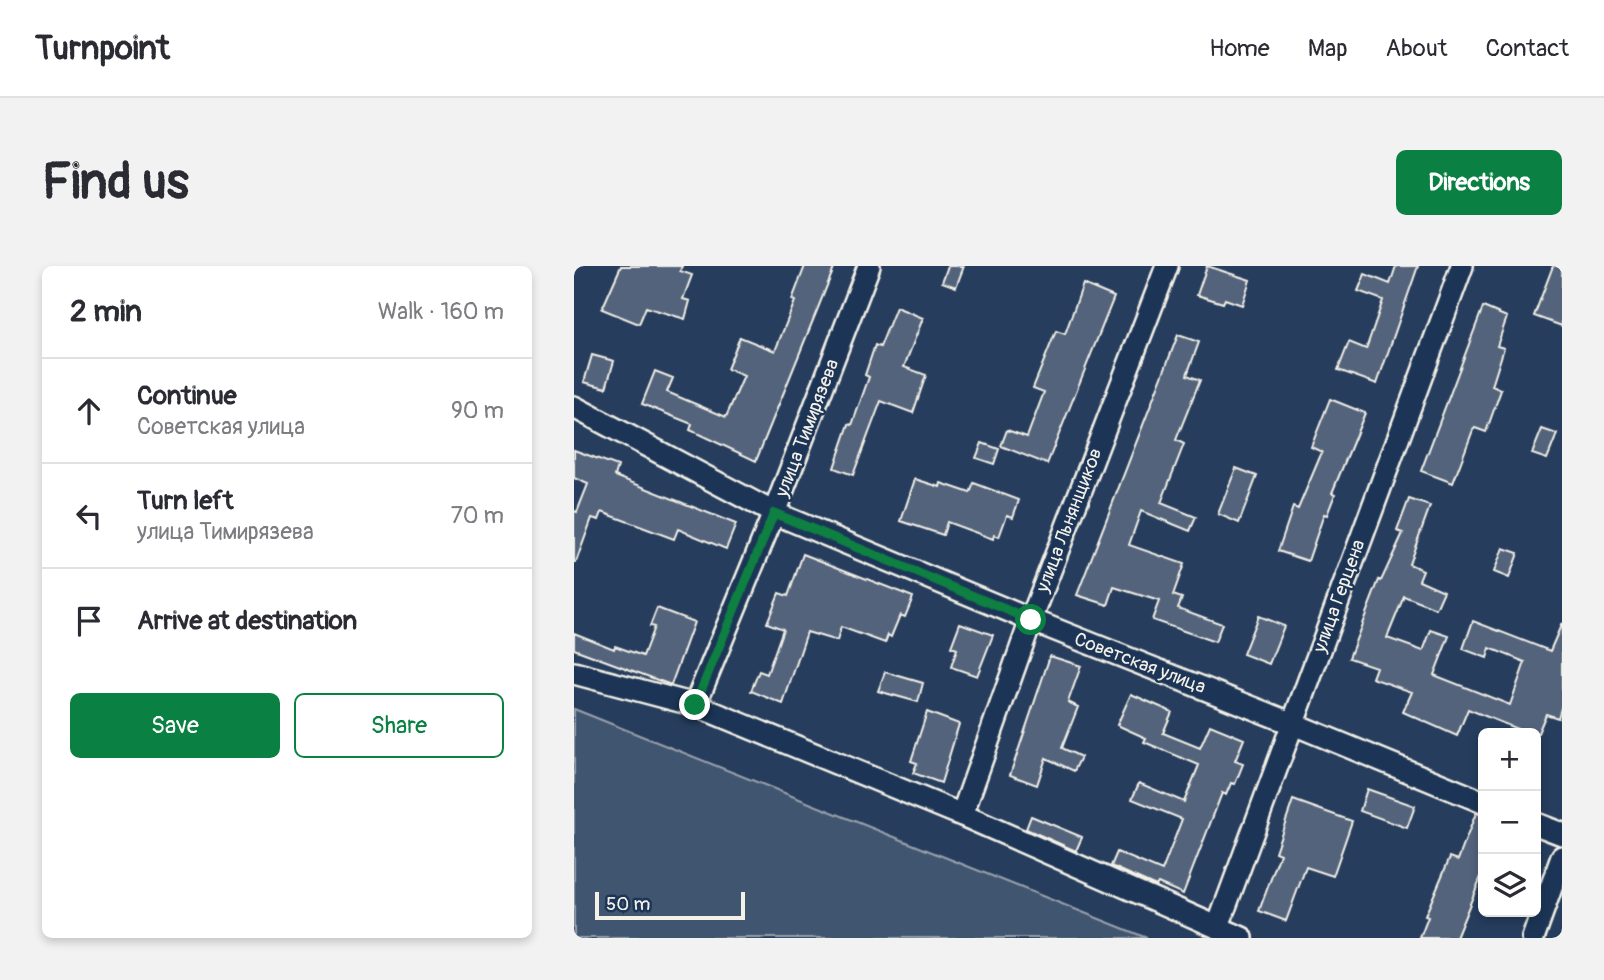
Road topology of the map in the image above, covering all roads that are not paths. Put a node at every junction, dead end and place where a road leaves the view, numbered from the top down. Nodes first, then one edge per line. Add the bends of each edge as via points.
1 (869, 266) edge
2 (1167, 266) edge
3 (1462, 266) edge
4 (574, 407) edge
5 (774, 513) junction
6 (1031, 620) junction
7 (574, 673) edge
8 (695, 705) junction
9 (1291, 723) junction
10 (1478, 800) edge
11 (962, 815) junction
12 (1541, 826) edge
13 (1562, 834) edge
14 (1562, 857) edge
15 (1218, 926) junction
16 (1242, 938) edge
17 (1533, 938) edge

1 - 5 street, улица Тимирязева
2 - 6 street, улица Льнянщиков
3 - 9 street, улица Герцена
4 - 5 street, Советская улица
5 - 6 street, Советская улица
5 - 8 street, улица Тимирязева
6 - 9 street, Советская улица
6 - 11 street, улица Льнянщиков
7 - 8 street
8 - 11 street
9 - 10 street, Советская улица
9 - 15 street, улица Герцена
11 - 15 street
12 - 13 street
14 - 17 street
15 - 16 street

